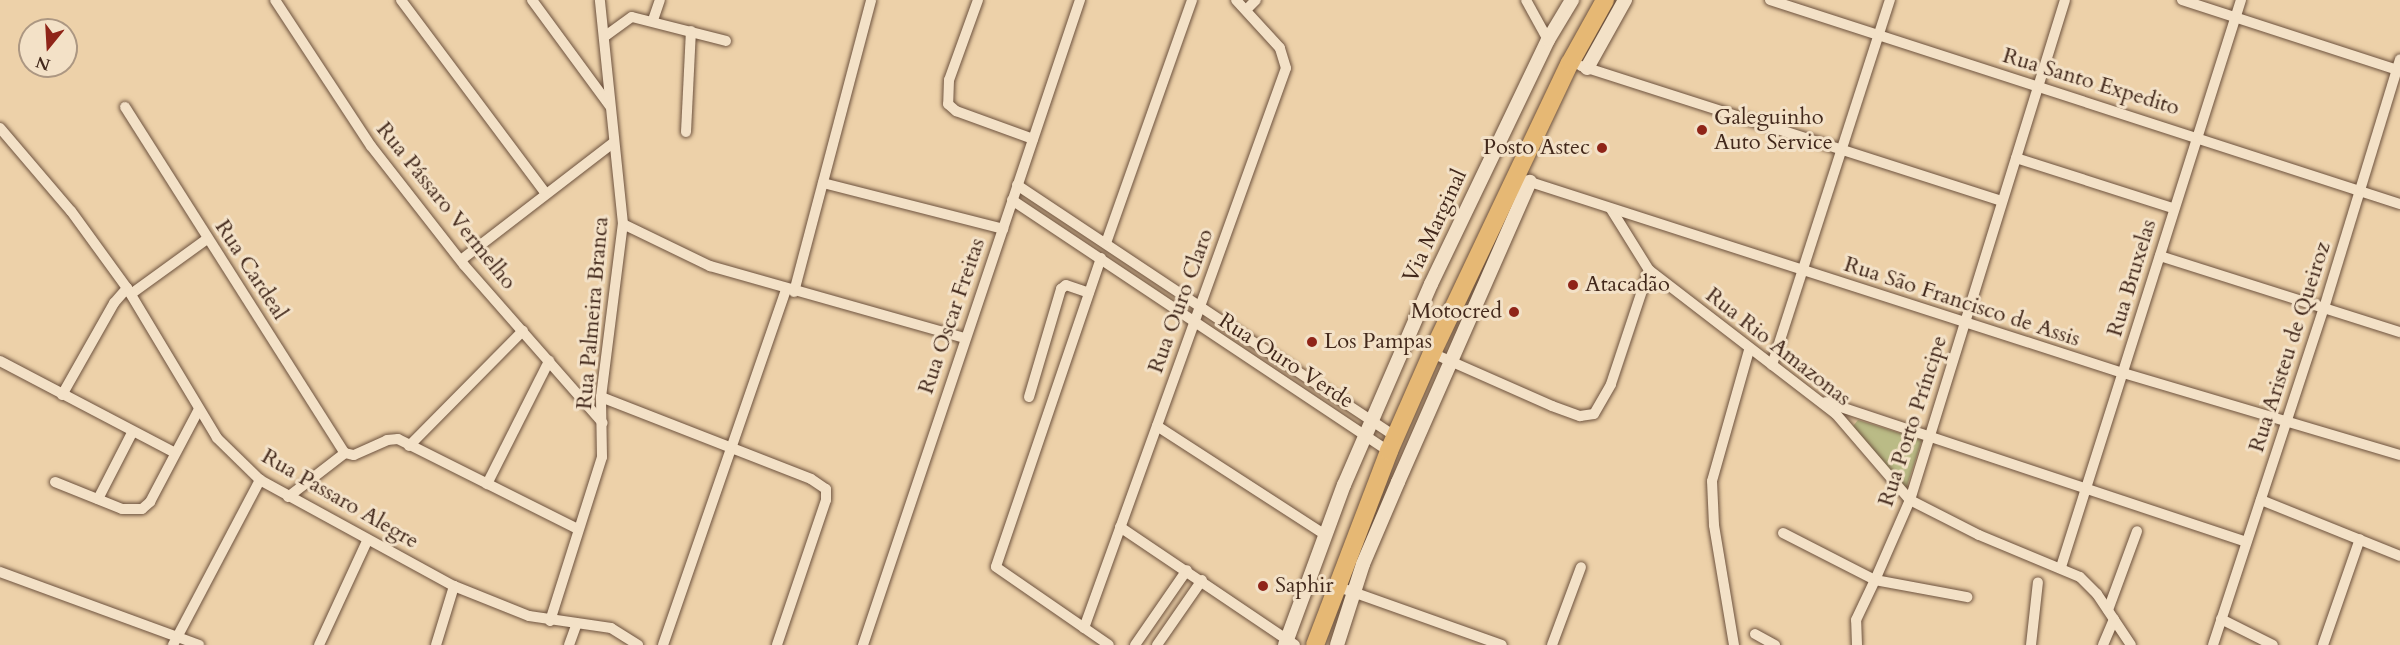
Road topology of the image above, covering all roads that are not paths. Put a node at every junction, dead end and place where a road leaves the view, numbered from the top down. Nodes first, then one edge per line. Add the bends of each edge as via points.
1 (275, 0) edge
2 (401, 0) edge
3 (532, 0) edge
4 (600, 0) edge
5 (660, 0) edge
6 (871, 0) edge
7 (978, 0) edge
8 (1080, 0) edge
9 (1192, 0) edge
10 (1236, 0) edge
11 (1256, 0) edge
12 (1526, 0) edge
13 (1572, 0) edge
14 (1625, 0) edge
15 (1770, 0) edge
16 (1890, 0) edge
17 (2065, 0) edge
18 (2182, 0) edge
19 (2241, 0) edge
20 (1597, 3) edge
21 (1246, 10) junction
22 (2236, 17) junction
23 (653, 20) junction
24 (691, 32) junction
25 (1879, 34) junction
26 (604, 37) junction
27 (1548, 40) junction
28 (726, 41) dead end
29 (1578, 65) junction
30 (2399, 67) edge
31 (2038, 87) junction
32 (610, 106) junction
33 (125, 107) dead end
34 (1, 130) edge
35 (686, 132) dead end
36 (2198, 135) junction
37 (1033, 140) junction
38 (614, 142) junction
39 (1842, 152) junction
40 (2016, 158) junction
41 (1523, 180) junction
42 (824, 183) junction
43 (1017, 185) junction
44 (2361, 192) junction
45 (546, 194) junction
46 (1012, 200) junction
47 (2001, 201) junction
48 (2400, 204) edge
49 (2173, 208) junction
50 (1611, 210) junction
51 (623, 224) junction
52 (1003, 229) junction
53 (207, 239) junction
54 (1106, 243) junction
55 (2160, 256) junction
56 (1101, 258) junction
57 (461, 260) junction
58 (1649, 270) junction
59 (1803, 272) junction
60 (129, 291) junction
61 (790, 291) junction
62 (1089, 293) junction
63 (1200, 307) junction
64 (2324, 308) junction
65 (1964, 322) junction
66 (1194, 324) junction
67 (523, 331) junction
68 (2400, 332) edge
69 (965, 338) junction
70 (1749, 350) junction
71 (1432, 353) junction
72 (0, 361) edge
73 (549, 361) junction
74 (1451, 361) junction
75 (1772, 365) junction
76 (2123, 373) junction
77 (62, 395) junction
78 (601, 397) junction
79 (1029, 397) dead end
80 (1818, 399) junction
81 (198, 411) junction
82 (2288, 419) junction
83 (1371, 420) junction
84 (604, 423) junction
85 (1157, 426) junction
86 (133, 432) junction
87 (1364, 435) junction
88 (1929, 439) junction
89 (1393, 444) junction
90 (410, 446) junction
91 (733, 448) junction
92 (175, 453) junction
93 (345, 453) junction
94 (2400, 455) edge
95 (260, 480) junction
96 (55, 482) dead end
97 (487, 484) junction
98 (2085, 490) junction
99 (288, 497) junction
100 (98, 499) junction
101 (1910, 500) junction
102 (2260, 501) junction
103 (1120, 527) junction
104 (578, 529) junction
105 (2137, 531) dead end
106 (1783, 533) dead end
107 (1324, 534) junction
108 (2360, 539) junction
109 (367, 541) junction
110 (2246, 542) junction
111 (2400, 556) edge
112 (1581, 567) dead end
113 (2061, 567) junction
114 (1187, 570) junction
115 (0, 572) edge
116 (1202, 580) junction
117 (1875, 580) junction
118 (2038, 582) dead end
119 (454, 586) junction
120 (1345, 589) junction
121 (1967, 597) dead end
122 (2111, 615) junction
123 (2221, 620) junction
124 (550, 621) junction
125 (577, 624) junction
126 (1084, 627) junction
127 (1755, 634) dead end
128 (175, 641) edge
129 (1289, 643) edge
130 (199, 645) edge
131 (319, 645) edge
132 (436, 645) edge
133 (569, 645) edge
134 (638, 645) edge
135 (663, 645) edge
136 (777, 645) edge
137 (863, 645) edge
138 (1109, 645) edge
139 (1135, 645) edge
140 (1157, 645) edge
141 (1315, 645) edge
142 (1337, 645) edge
143 (1502, 645) edge
144 (1552, 645) edge
145 (1734, 645) edge
146 (1775, 645) edge
147 (1857, 645) edge
148 (2031, 645) edge
149 (2103, 645) edge
150 (2131, 645) edge
151 (2213, 645) edge
152 (2273, 645) edge
153 (2323, 645) edge

1 - 57 street, Rua Pássaro Vermelho via 371,146
2 - 45 street
3 - 32 street
4 - 26 street, Rua Palmeira Branca
5 - 23 street
6 - 42 street
7 - 37 street via 950,80 948,104 956,111
8 - 37 street, Rua Oscar Freitas
9 - 54 street
10 - 21 street, Rua Ouro Claro
11 - 21 street
12 - 27 street
13 - 27 street, Via Marginal
14 - 29 street
15 - 25 street, Rua Santo Expedito
16 - 25 street
17 - 31 street, Rua Porto Príncipe
18 - 22 street
19 - 22 street, Rua Bruxelas
20 - 29 highway
21 - 63 street, Rua Ouro Claro via 1280,48 1286,68
22 - 30 street
22 - 36 street, Rua Bruxelas
23 - 24 street
23 - 26 street via 629,18
24 - 28 street
24 - 35 street
25 - 31 street, Rua Santo Expedito
25 - 39 street
26 - 32 street, Rua Palmeira Branca
27 - 83 street, Via Marginal via 1431,284
29 - 39 street
29 - 41 highway
30 - 44 street, Rua Aristeu de Queiroz
31 - 36 street, Rua Santo Expedito
31 - 40 street, Rua Porto Príncipe
32 - 38 street, Rua Palmeira Branca
33 - 53 street, Rua Cardeal
34 - 60 street, Rua Passaro Alegre via 71,211
36 - 44 street, Rua Santo Expedito
36 - 49 street, Rua Bruxelas
37 - 43 street, Rua Oscar Freitas
38 - 45 street
38 - 51 street, Rua Palmeira Branca
39 - 47 street
39 - 59 street
40 - 47 street, Rua Porto Príncipe
40 - 49 street
41 - 50 street, Rua São Francisco de Assis
41 - 71 highway
41 - 74 street
42 - 52 street
42 - 61 street
43 - 46 street, Rua Oscar Freitas
43 - 54 street, Rua Ouro Verde
44 - 48 street, Rua Santo Expedito
44 - 64 street, Rua Aristeu de Queiroz
45 - 57 street
46 - 52 street, Rua Oscar Freitas
46 - 56 street, Rua Ouro Verde
47 - 65 street, Rua Porto Príncipe
49 - 55 street, Rua Bruxelas
50 - 58 street, Rua Rio Amazonas
50 - 59 street, Rua São Francisco de Assis
51 - 61 street via 710,266
51 - 78 street, Rua Palmeira Branca
52 - 69 street, Rua Oscar Freitas
53 - 60 street
53 - 93 street, Rua Cardeal
54 - 63 street, Rua Ouro Verde
55 - 64 street
55 - 76 street, Rua Bruxelas
56 - 62 street
56 - 66 street, Rua Ouro Verde
57 - 67 street, Rua Pássaro Vermelho
58 - 70 street, Rua Rio Amazonas
58 - 74 street via 1611,384 1594,414 1580,416 1552,406
59 - 65 street, Rua São Francisco de Assis
59 - 75 street
60 - 77 street via 114,303
60 - 81 street, Rua Passaro Alegre
61 - 69 street
61 - 91 street
62 - 79 street via 1066,285 1061,289
62 - 126 street via 996,567
63 - 66 street, Rua Ouro Claro
63 - 83 street, Rua Ouro Verde
64 - 68 street
64 - 82 street, Rua Aristeu de Queiroz
65 - 76 street, Rua São Francisco de Assis
65 - 88 street, Rua Porto Príncipe
66 - 85 street, Rua Ouro Claro
66 - 87 street, Rua Ouro Verde
67 - 73 street, Rua Pássaro Vermelho
67 - 90 street
69 - 137 street, Rua Oscar Freitas
70 - 75 street, Rua Rio Amazonas
70 - 145 street via 1712,481 1714,525
71 - 74 street
71 - 89 highway
72 - 77 street
73 - 84 street, Rua Pássaro Vermelho
73 - 97 street
74 - 120 street
75 - 80 street, Rua Rio Amazonas
76 - 82 street, Rua São Francisco de Assis
76 - 98 street, Rua Bruxelas
77 - 86 street
78 - 84 street, Rua Palmeira Branca
78 - 91 street
80 - 88 street
80 - 101 street, Rua Rio Amazonas via 1836,414
81 - 92 street
81 - 95 street, Rua Passaro Alegre via 233,456
82 - 94 street, Rua São Francisco de Assis
82 - 102 street, Rua Aristeu de Queiroz
83 - 87 street, Via Marginal
83 - 89 street, Rua Ouro Verde
84 - 104 street, Rua Palmeira Branca via 600,467
85 - 103 street, Rua Ouro Claro
85 - 107 street
86 - 92 street
86 - 100 street
87 - 89 street, Rua Ouro Verde
87 - 107 street, Via Marginal
88 - 98 street
88 - 101 street, Rua Porto Príncipe
89 - 120 highway
90 - 93 street via 392,438 354,455
90 - 97 street
91 - 135 street
91 - 136 street via 818,483 827,494
92 - 100 street via 150,502 142,509 122,509
93 - 99 street
95 - 99 street, Rua Passaro Alegre
95 - 128 street
96 - 100 street
97 - 104 street
98 - 110 street
98 - 113 street, Rua Bruxelas
99 - 109 street, Rua Passaro Alegre
101 - 113 street, Rua Rio Amazonas via 1979,535
101 - 117 street, Rua Porto Príncipe
102 - 108 street
102 - 110 street, Rua Aristeu de Queiroz
103 - 114 street
103 - 126 street, Rua Ouro Claro
104 - 124 street, Rua Palmeira Branca
105 - 122 street
106 - 117 street
107 - 129 street, Via Marginal
108 - 111 street
108 - 153 street
109 - 119 street, Rua Passaro Alegre
109 - 131 street
110 - 123 street, Rua Aristeu de Queiroz
112 - 144 street
113 - 122 street, Rua Rio Amazonas via 2090,585
114 - 116 street
114 - 139 street
115 - 128 street
116 - 129 street
116 - 140 street
117 - 121 street
117 - 147 street, Rua Porto Príncipe via 1856,620
118 - 148 street
119 - 124 street, Rua Passaro Alegre
119 - 132 street
120 - 141 highway
120 - 142 street
120 - 143 street
122 - 149 street
122 - 150 street, Rua Rio Amazonas
123 - 151 street, Rua Aristeu de Queiroz
123 - 152 street
124 - 125 street, Rua Passaro Alegre
125 - 133 street
125 - 134 street, Rua Passaro Alegre via 611,628
126 - 138 street
127 - 146 street
128 - 130 street

